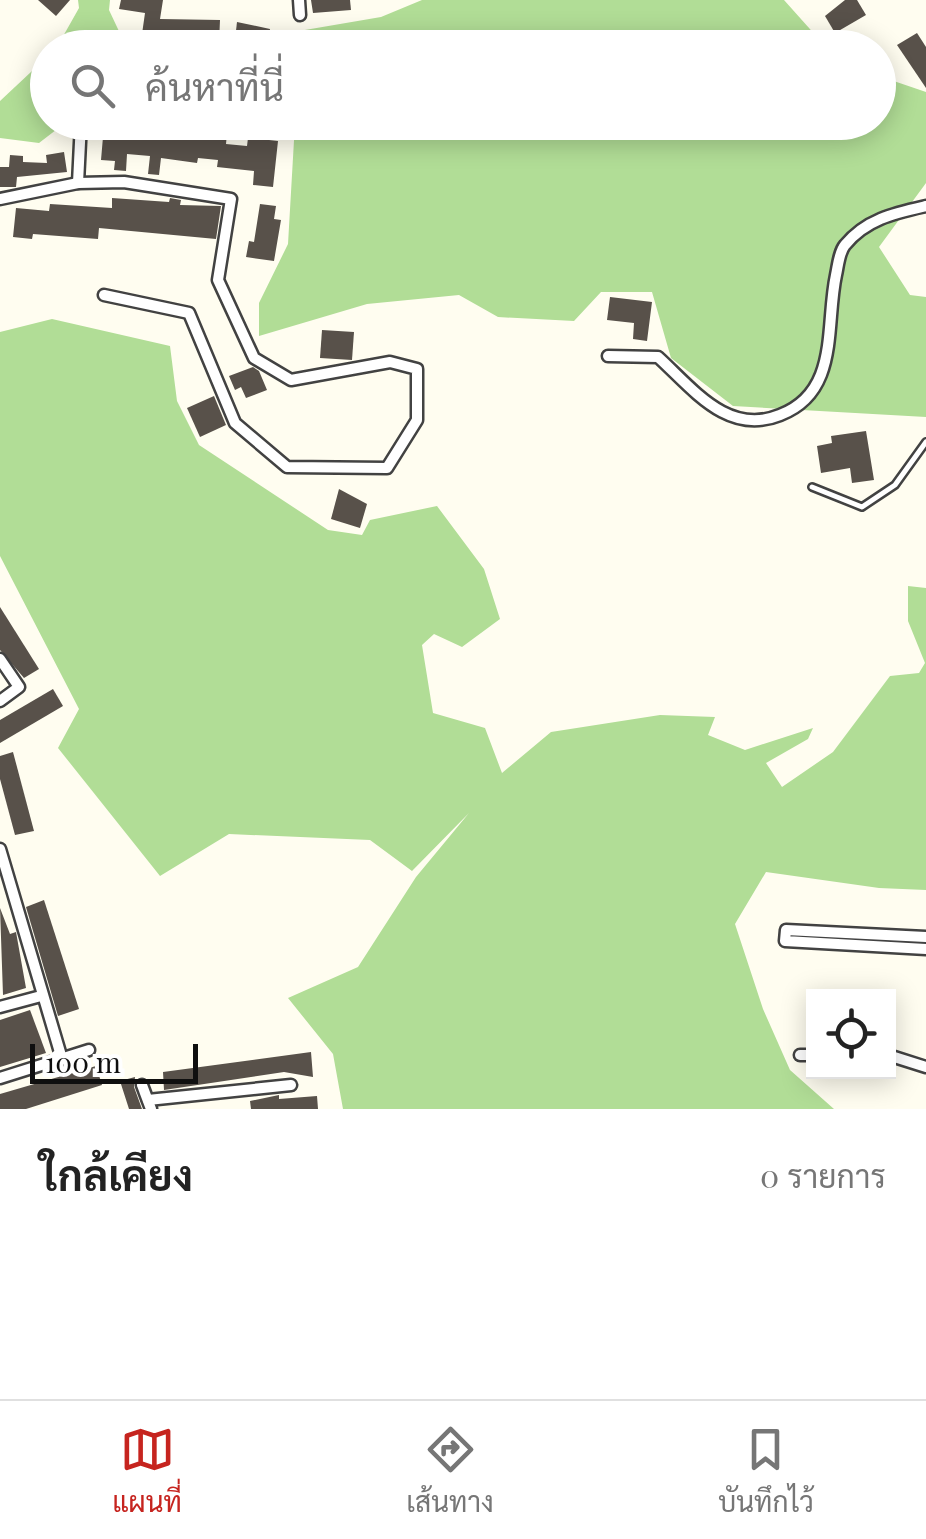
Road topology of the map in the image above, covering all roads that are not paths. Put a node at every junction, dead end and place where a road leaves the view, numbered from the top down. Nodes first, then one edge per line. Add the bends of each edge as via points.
1 (300, 0) edge
2 (300, 15) dead end
3 (80, 140) edge
4 (78, 183) junction
5 (0, 199) edge
6 (926, 206) edge
7 (104, 295) dead end
8 (608, 356) dead end
9 (926, 442) edge
10 (812, 487) dead end
11 (0, 659) edge
12 (0, 701) edge
13 (0, 849) edge
14 (926, 937) edge
15 (926, 949) edge
16 (41, 996) junction
17 (0, 1007) edge
18 (89, 1050) dead end
19 (800, 1055) dead end
20 (806, 1055) edge
21 (896, 1058) edge
22 (62, 1059) junction
23 (926, 1067) edge
24 (0, 1078) edge
25 (142, 1084) dead end
26 (291, 1085) dead end
27 (150, 1105) edge

1 - 2 street
3 - 4 street
4 - 5 street
4 - 7 street via 124,182 232,199 218,280 254,358 291,380 390,362 417,369 418,420 387,468 288,468 235,423 188,313
6 - 8 street via 881,216 842,247 826,373 795,409 761,423 724,417 658,357
9 - 10 lane via 895,485 862,507
11 - 12 street via 18,687
13 - 16 street
14 - 15 street via 786,930 784,941
16 - 17 street
16 - 22 street
18 - 22 street
19 - 20 street
21 - 23 street
22 - 24 street
25 - 27 street
26 - 27 street

